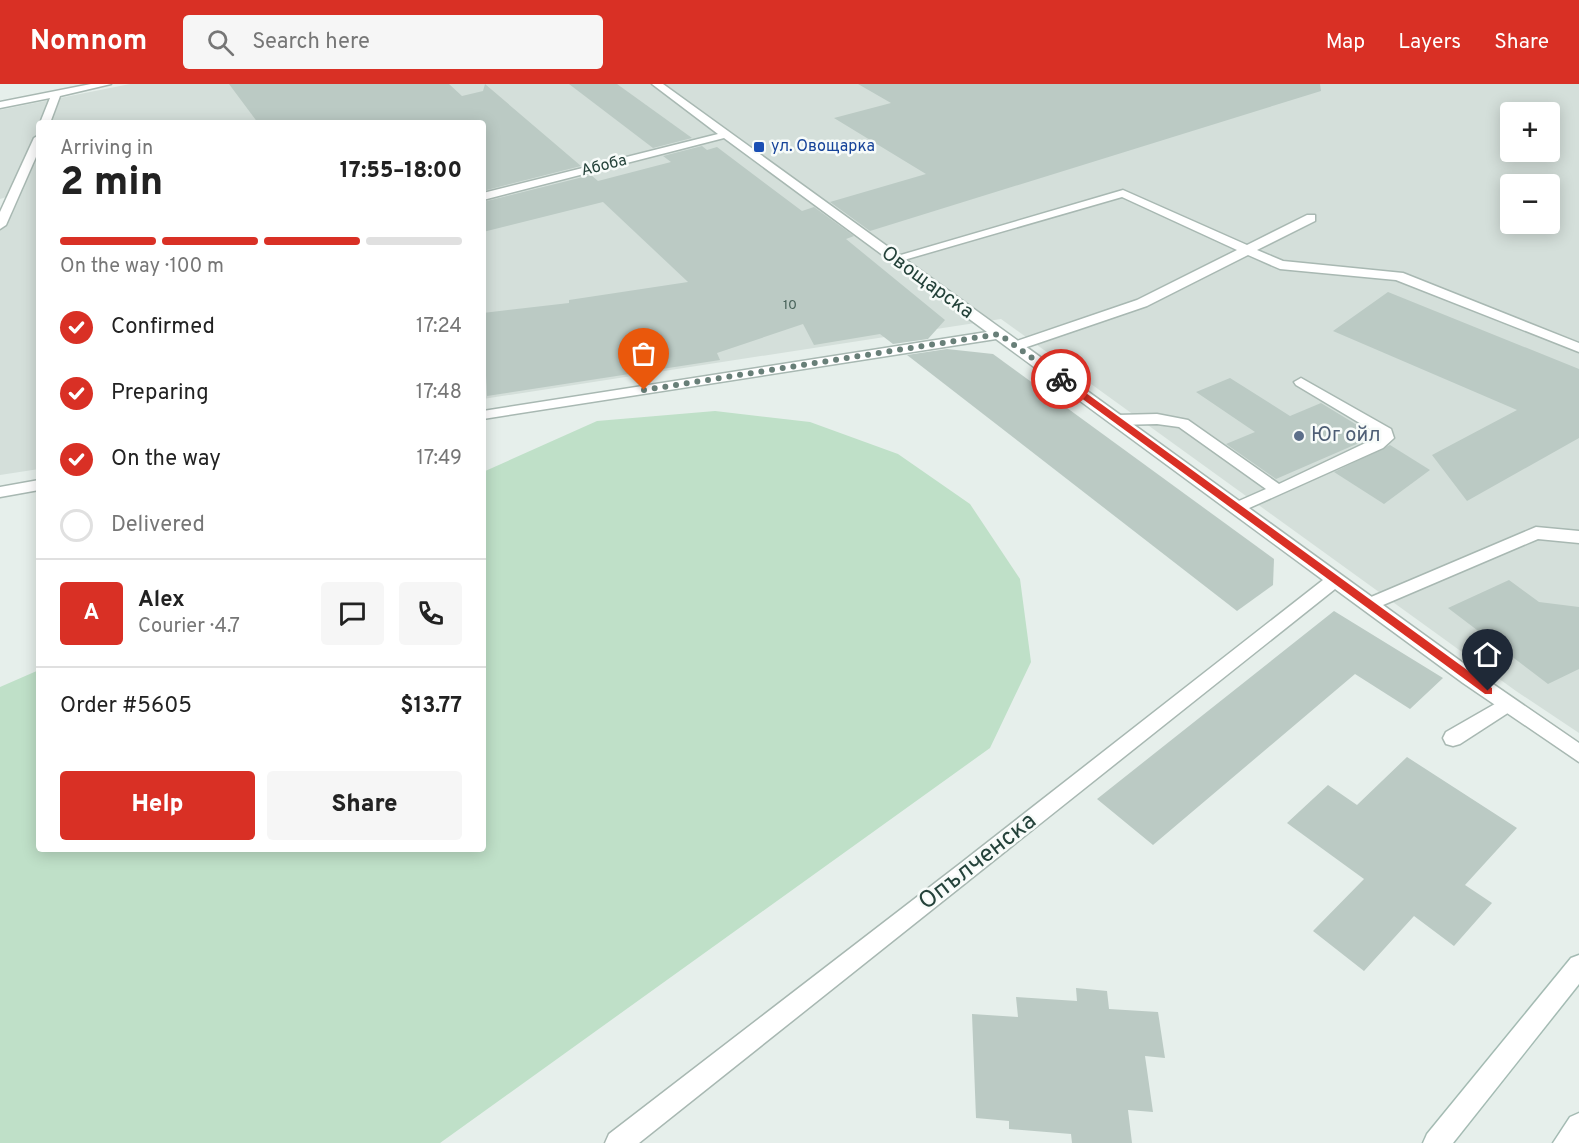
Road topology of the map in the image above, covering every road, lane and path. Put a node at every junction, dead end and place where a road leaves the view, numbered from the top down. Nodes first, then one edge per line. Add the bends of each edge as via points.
1 (106, 84) edge
2 (657, 84) edge
3 (57, 92) junction
4 (0, 105) edge
5 (46, 120) edge
6 (725, 135) junction
7 (36, 144) edge
8 (486, 196) edge
9 (6, 202) edge
10 (1311, 218) dead end
11 (0, 225) edge
12 (1246, 249) junction
13 (893, 259) junction
14 (999, 334) junction
15 (1016, 346) junction
16 (1579, 348) edge
17 (1301, 382) dead end
18 (486, 416) edge
19 (1118, 420) junction
20 (36, 486) edge
21 (1277, 490) junction
22 (0, 492) edge
23 (1238, 508) junction
24 (1579, 537) edge
25 (1336, 579) junction
26 (1370, 604) junction
27 (1506, 704) junction
28 (1453, 738) dead end
29 (1579, 754) edge
30 (1579, 966) edge
31 (1579, 1126) edge
32 (618, 1143) edge
33 (1436, 1143) edge
34 (1566, 1143) edge

1 - 3 street
2 - 6 street, Овощарска
3 - 4 street
3 - 5 street
6 - 8 street, Абоба
6 - 13 street, Овощарска
7 - 9 street
9 - 11 street
10 - 12 street
12 - 13 street via 1123,193
12 - 15 street via 1142,303
12 - 16 street via 1280,265 1398,276
13 - 14 street, Овощарска
14 - 15 street, Овощарска
14 - 18 street
15 - 19 street, Овощарска
17 - 21 street via 1386,432 1386,438
19 - 21 street via 1156,418 1183,423
19 - 23 street, Овощарска
20 - 22 street
21 - 23 street
23 - 25 street, Овощарска
24 - 26 street via 1536,533
25 - 26 street, Овощарска
25 - 32 street, Опълченска
26 - 27 street, Овощарска
27 - 28 street
27 - 29 street, Овощарска
30 - 33 street
31 - 34 street

